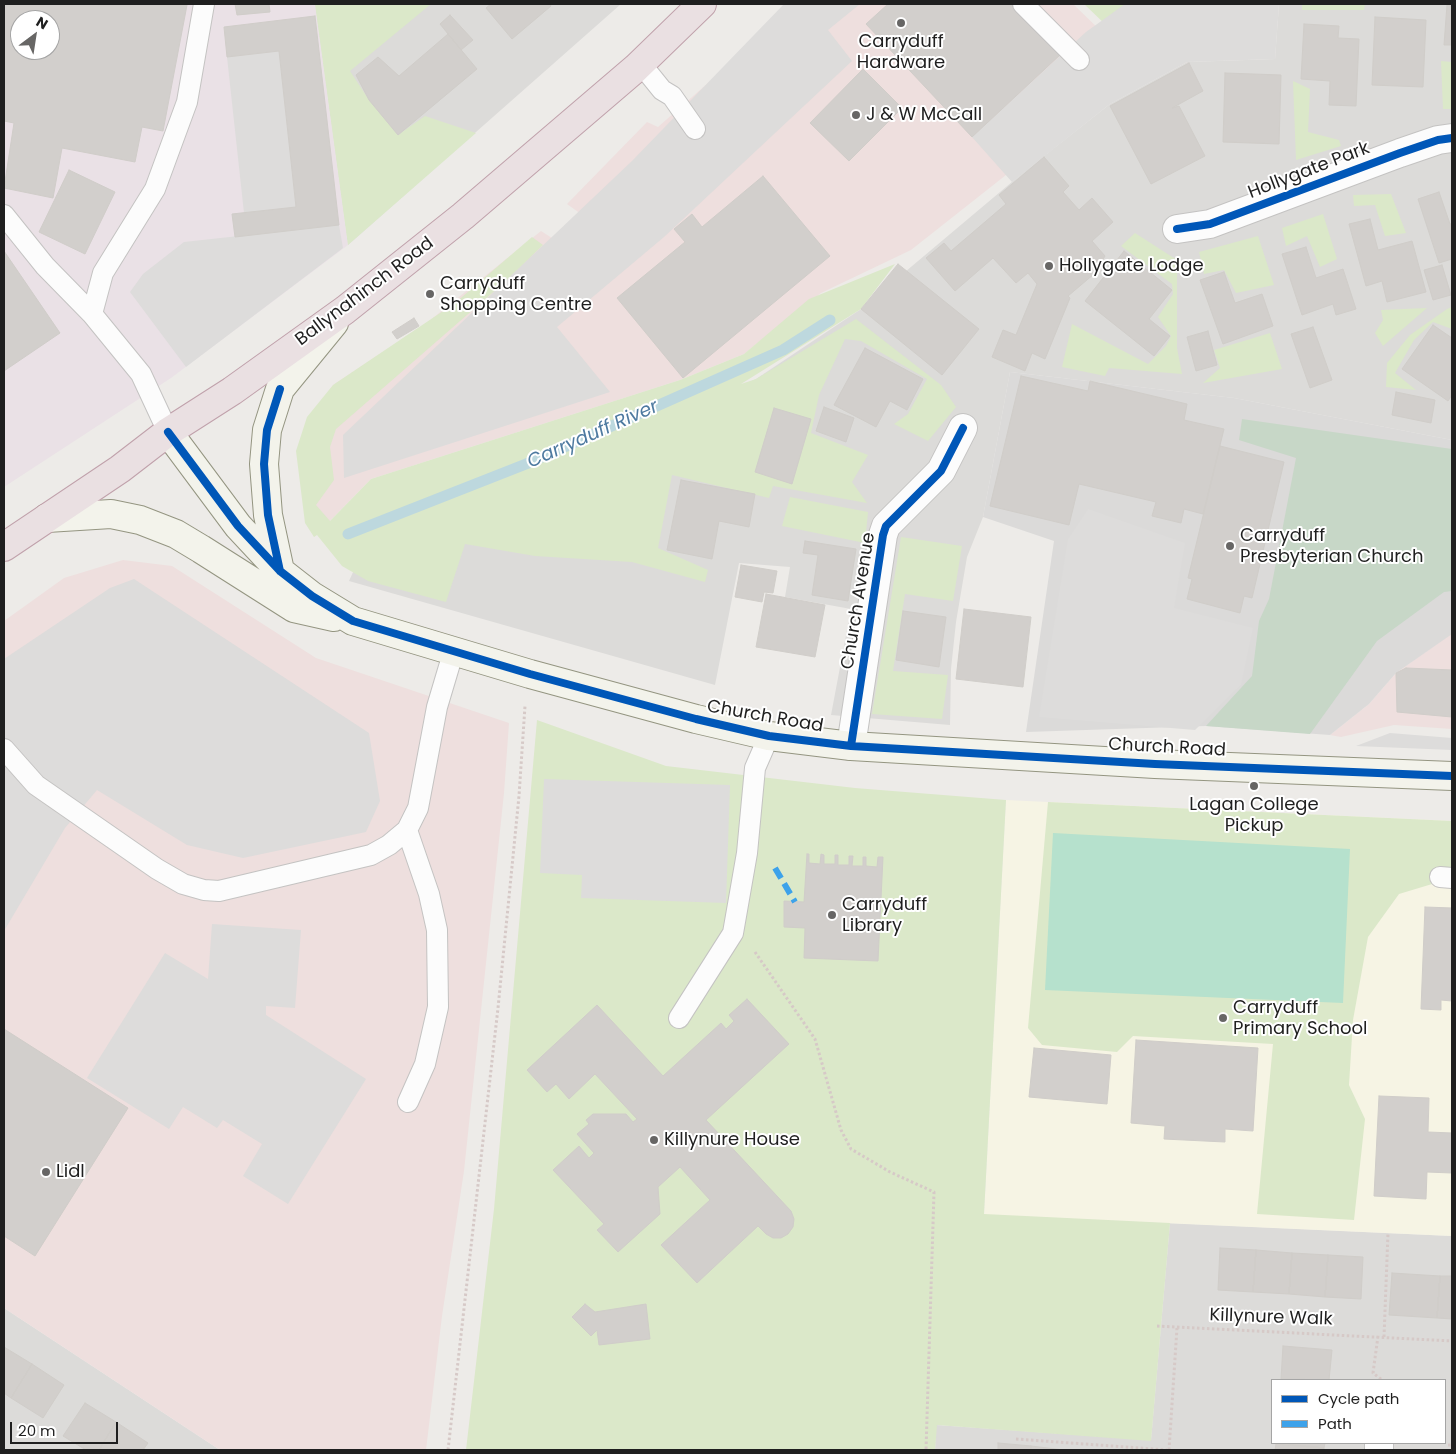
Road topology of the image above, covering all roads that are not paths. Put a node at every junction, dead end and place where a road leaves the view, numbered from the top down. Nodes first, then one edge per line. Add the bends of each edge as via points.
1 (204, 4) edge
2 (702, 4) edge
3 (1023, 4) edge
4 (1079, 60) dead end
5 (641, 64) junction
6 (695, 129) dead end
7 (1452, 138) edge
8 (4, 215) edge
9 (1177, 229) dead end
10 (345, 310) junction
11 (92, 314) junction
12 (963, 428) dead end
13 (168, 432) junction
14 (47, 518) junction
15 (4, 548) edge
16 (280, 571) junction
17 (353, 620) junction
18 (454, 650) junction
19 (769, 736) junction
20 (851, 746) junction
21 (4, 749) edge
22 (1452, 776) edge
23 (407, 830) junction
24 (679, 1018) dead end
25 (408, 1102) dead end

1 - 11 lane via 188,102 155,190 103,273
2 - 5 highway, Ballynahinch Road
3 - 4 lane
5 - 6 lane via 662,90 672,96
5 - 10 highway, Ballynahinch Road via 463,216
7 - 9 street, Hollygate Park via 1408,150 1204,226
8 - 11 lane via 45,266
10 - 13 highway, Ballynahinch Road via 232,391
10 - 16 main road via 280,389 266,430 267,505
11 - 13 lane via 141,374
12 - 20 street, Church Avenue via 941,471 886,526
13 - 14 highway, Ballynahinch Road
13 - 16 main road, Church Road via 238,526
14 - 15 highway, Ballynahinch Road
14 - 17 main road via 111,514 140,520 176,534 294,608
16 - 17 main road, Church Road via 312,596
17 - 18 main road, Church Road
18 - 19 main road, Church Road via 696,720
18 - 23 lane via 437,707 418,808
19 - 20 main road, Church Road
19 - 24 lane via 755,768 747,853 733,933
20 - 22 main road, Church Road via 1155,764
21 - 23 lane via 36,785 157,869 183,884 204,890 219,890 371,855
23 - 25 lane via 429,894 437,930 438,1007 425,1064

